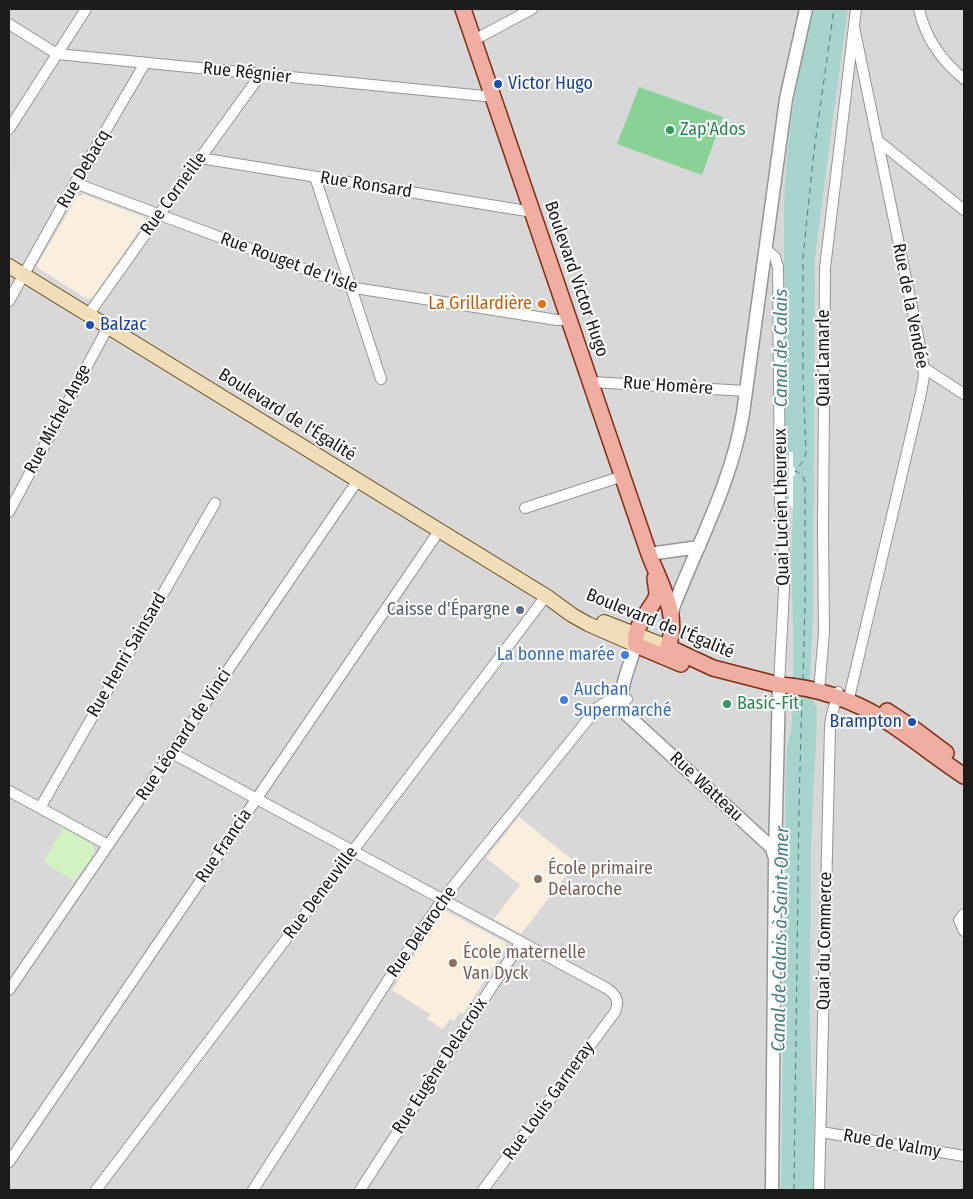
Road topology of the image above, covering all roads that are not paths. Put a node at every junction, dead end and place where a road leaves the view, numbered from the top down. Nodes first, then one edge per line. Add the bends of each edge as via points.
1 (86, 9) edge
2 (532, 9) edge
3 (806, 9) edge
4 (856, 9) edge
5 (919, 9) edge
6 (460, 10) edge
7 (9, 24) edge
8 (854, 26) junction
9 (474, 40) junction
10 (56, 54) junction
11 (146, 63) junction
12 (261, 74) junction
13 (964, 79) edge
14 (494, 97) junction
15 (9, 129) edge
16 (877, 140) junction
17 (200, 158) junction
18 (315, 177) junction
19 (75, 183) junction
20 (964, 210) edge
21 (533, 212) junction
22 (159, 215) junction
23 (765, 248) junction
24 (9, 266) edge
25 (23, 275) junction
26 (351, 287) junction
27 (9, 301) edge
28 (88, 314) junction
29 (570, 320) junction
30 (108, 327) junction
31 (924, 368) junction
32 (381, 379) dead end
33 (591, 382) junction
34 (746, 391) junction
35 (964, 394) edge
36 (623, 476) junction
37 (358, 480) junction
38 (215, 503) dead end
39 (525, 508) dead end
40 (9, 512) edge
41 (439, 531) junction
42 (700, 548) junction
43 (650, 558) junction
44 (546, 596) junction
45 (672, 621) junction
46 (647, 642) junction
47 (779, 685) junction
48 (819, 691) junction
49 (843, 697) junction
50 (624, 699) junction
51 (172, 753) junction
52 (964, 768) edge
53 (964, 776) edge
54 (9, 791) edge
55 (256, 799) junction
56 (40, 808) junction
57 (108, 845) junction
58 (352, 851) junction
59 (775, 858) junction
60 (442, 900) junction
61 (962, 917) edge
62 (964, 931) edge
63 (521, 942) junction
64 (9, 990) edge
65 (821, 1132) junction
66 (964, 1156) edge
67 (9, 1162) edge
68 (96, 1190) edge
69 (253, 1190) edge
70 (360, 1190) edge
71 (483, 1190) edge
72 (772, 1190) edge
73 (819, 1190) edge

1 - 10 street
2 - 9 street
3 - 23 street via 786,99
4 - 8 street, Quai Lamarle
5 - 13 street via 925,30 935,47
6 - 9 main road, Boulevard Victor Hugo
7 - 10 street, Rue Régnier
8 - 16 street, Rue de la Vendée
8 - 48 street, Quai Lamarle via 825,268 824,633
9 - 14 main road, Boulevard Victor Hugo
10 - 11 street, Rue Régnier
10 - 15 street
11 - 12 street, Rue Régnier
11 - 19 street, Rue Debacq
12 - 14 street, Rue Régnier
12 - 17 street, Rue Corneille
14 - 21 main road, Boulevard Victor Hugo
16 - 20 street
16 - 31 street, Rue de la Vendée
17 - 18 street, Rue Ronsard
17 - 22 street, Rue Corneille
18 - 21 street, Rue Ronsard
18 - 26 street
19 - 22 street, Rue Rouget de l'Isle
19 - 25 street, Rue Debacq
21 - 29 main road, Boulevard Victor Hugo
22 - 26 street, Rue Rouget de l'Isle
22 - 28 street, Rue Corneille
23 - 34 street
23 - 47 street, Quai Lucien Lheureux via 775,257 778,267 784,590
24 - 25 main road, Boulevard de l'Égalité
25 - 27 street, Rue Debacq
25 - 28 main road, Boulevard de l'Égalité
26 - 29 street, Rue Rouget de l'Isle
26 - 32 street
28 - 30 main road, Boulevard de l'Égalité
29 - 33 main road, Boulevard Victor Hugo
30 - 37 main road, Boulevard de l'Égalité
30 - 40 street, Rue Michel Ange
31 - 35 street
31 - 49 street, Rue de la Vendée via 914,427
33 - 34 street, Rue Homère
33 - 36 main road, Boulevard Victor Hugo
34 - 42 street via 735,453
36 - 39 street
36 - 43 main road, Boulevard Victor Hugo
37 - 41 main road, Boulevard de l'Égalité
37 - 51 street, Rue Léonard de Vinci
38 - 56 street, Rue Henri Sainsard
41 - 44 main road, Boulevard de l'Égalité
41 - 55 street, Rue Francia
42 - 43 street
42 - 45 street via 673,608
43 - 45 main road, Boulevard Victor Hugo via 669,602
43 - 46 main road, Boulevard Victor Hugo via 657,593 640,624
44 - 46 main road, Boulevard de l'Égalité
44 - 58 street, Rue Deneuville
45 - 46 main road, Boulevard Victor Hugo via 672,635
46 - 47 main road, Boulevard de l'Égalité via 713,668
46 - 47 main road, Boulevard de l'Égalité via 714,677 747,685
46 - 50 street via 622,689
47 - 48 main road
47 - 59 street
48 - 49 main road
49 - 52 main road via 889,713
49 - 53 main road via 882,719
49 - 65 street, Quai du Commerce via 831,718 830,727
50 - 59 street, Rue Watteau via 632,719 764,841
50 - 60 street, Rue Delaroche via 598,707
51 - 55 street
51 - 57 street, Rue Léonard de Vinci
54 - 56 street
55 - 58 street
55 - 67 street, Rue Francia
56 - 57 street
57 - 64 street, Rue Léonard de Vinci
58 - 60 street
58 - 68 street, Rue Deneuville
59 - 72 street
60 - 63 street
60 - 69 street, Rue Delaroche
61 - 62 street
63 - 70 street, Rue Eugène Delacroix
63 - 71 street, Rue Louis Garneray via 610,991 618,1001 615,1012
65 - 66 street, Rue de Valmy
65 - 73 street, Quai du Commerce

